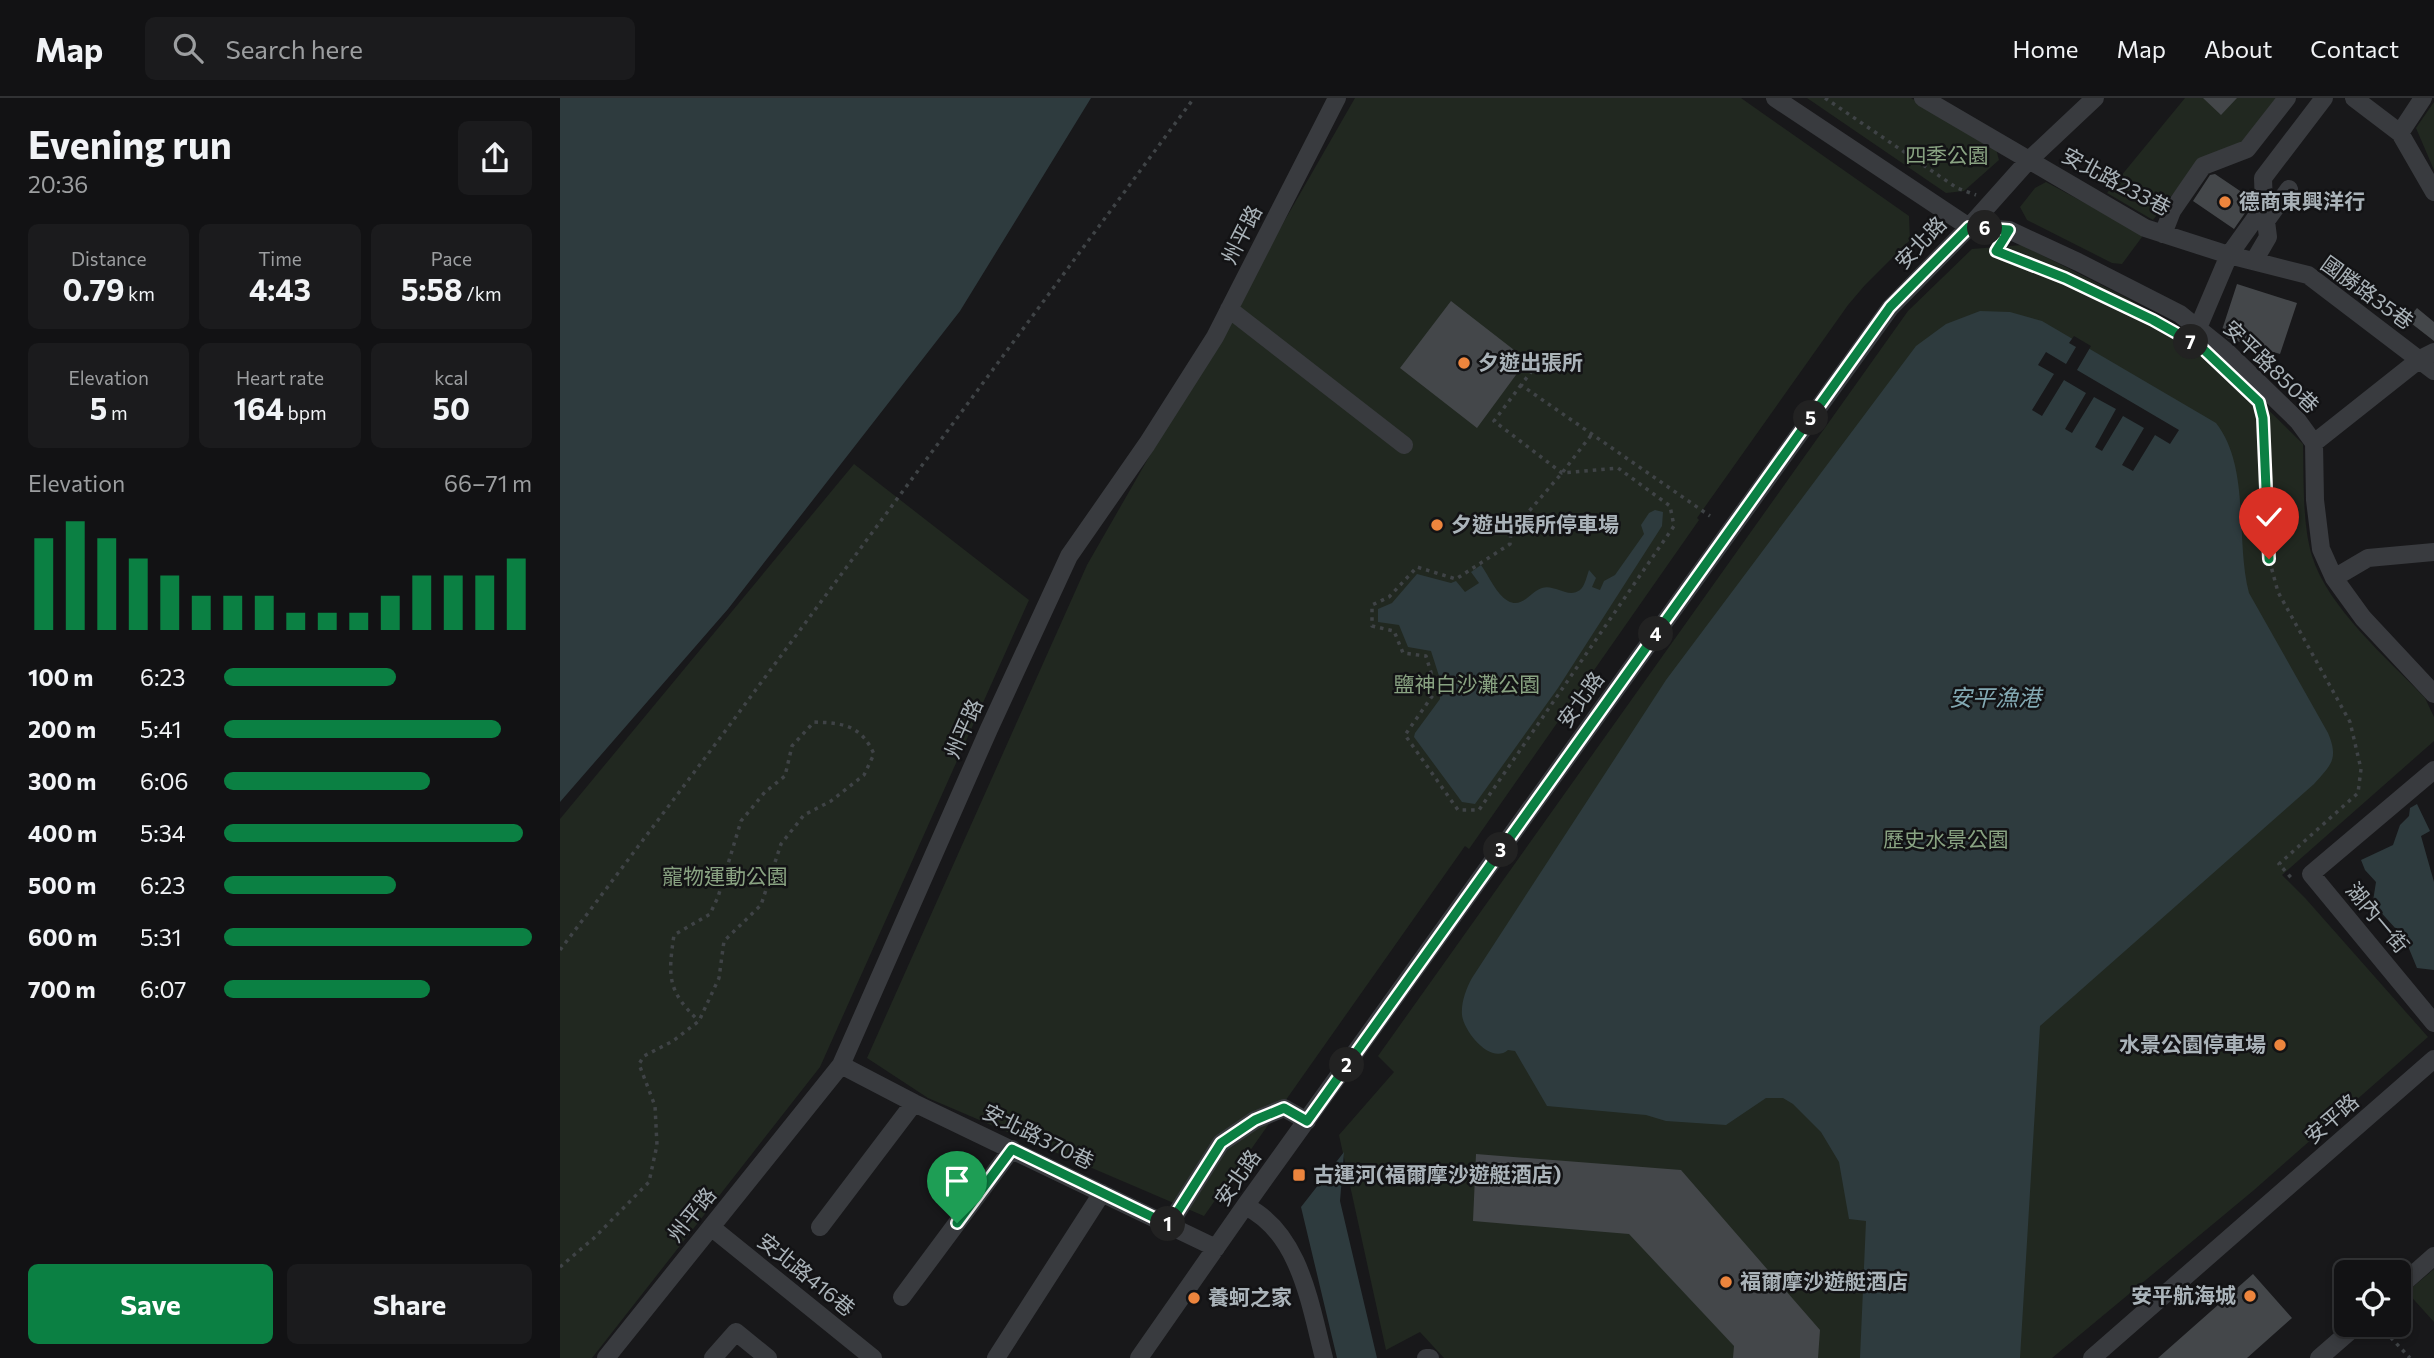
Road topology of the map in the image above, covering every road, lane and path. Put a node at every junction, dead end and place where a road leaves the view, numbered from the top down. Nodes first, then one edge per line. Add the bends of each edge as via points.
1 (1194, 98) edge
2 (1337, 98) edge
3 (1776, 98) edge
4 (1825, 98) edge
5 (1923, 98) edge
6 (2095, 98) edge
7 (2287, 98) edge
8 (2324, 98) edge
9 (2354, 98) edge
10 (2423, 98) edge
11 (2400, 133) junction
12 (2028, 160) junction
13 (2289, 189) dead end
14 (2434, 192) edge
15 (1992, 202) junction
16 (1969, 227) junction
17 (2009, 230) junction
18 (2164, 234) junction
19 (2229, 255) junction
20 (2253, 261) junction
21 (2090, 290) dead end
22 (1229, 309) junction
23 (2198, 328) junction
24 (2430, 361) edge
25 (1522, 367) dead end
26 (1521, 385) junction
27 (2259, 402) dead end
28 (1592, 434) junction
29 (2314, 443) junction
30 (1404, 445) dead end
31 (1562, 473) junction
32 (1710, 516) dead end
33 (2434, 552) edge
34 (2334, 578) junction
35 (2434, 694) edge
36 (2434, 770) edge
37 (2305, 880) junction
38 (560, 950) edge
39 (699, 1021) junction
40 (2434, 1023) edge
41 (2434, 1059) edge
42 (841, 1065) junction
43 (914, 1103) junction
44 (1307, 1121) junction
45 (1012, 1149) junction
46 (1102, 1193) junction
47 (1245, 1206) junction
48 (1169, 1225) junction
49 (711, 1227) junction
50 (820, 1227) dead end
51 (1216, 1248) junction
52 (2434, 1256) edge
53 (560, 1267) edge
54 (2411, 1276) edge
55 (902, 1297) dead end
56 (2343, 1337) edge
57 (2390, 1337) edge
58 (606, 1358) edge
59 (713, 1358) edge
60 (768, 1358) edge
61 (873, 1358) edge
62 (996, 1358) edge
63 (1139, 1358) edge
64 (1324, 1358) edge
65 (2092, 1358) edge
66 (2319, 1358) edge
67 (2410, 1358) edge

1 - 38 path
2 - 22 street, 州平路
3 - 16 street
4 - 15 path via 1957,188
5 - 12 street, 安北路233巷
6 - 12 street, 安北路
7 - 18 street via 2247,149 2203,166 2172,211
8 - 19 street via 2263,178 2264,206
9 - 11 street
10 - 11 street
11 - 14 street
12 - 15 street, 安北路
12 - 18 street, 安北路233巷
13 - 20 street via 2266,221 2268,237
15 - 16 street, 安北路
16 - 17 street, 安平路850巷
16 - 44 street, 安北路 via 1890,307
17 - 21 path via 1996,251
17 - 23 street, 安平路850巷 via 2180,314
18 - 19 street, 安北路233巷
19 - 20 street, 國勝路35巷
19 - 23 street
20 - 24 street, 國勝路35巷 via 2308,275
22 - 30 street
22 - 42 street, 州平路 via 1147,444 1069,556
23 - 29 street, 安平路850巷 via 2298,421
24 - 29 street
25 - 26 path via 1531,372
26 - 28 path
26 - 31 path via 1494,421
27 - 37 path via 2269,559 2278,592 2350,722 2361,769 2358,793 2279,864
28 - 31 path
28 - 32 path
29 - 34 street, 安平路850巷 via 2320,549
31 - 31 path via 1618,468 1670,506 1674,526 1479,810 1458,810 1405,735 1433,695 1426,656 1403,653 1394,631 1372,626 1372,604 1389,597 1417,567 1456,579 1510,544 1511,532
33 - 34 street via 2368,558
34 - 35 street, 安平路850巷 via 2363,618
36 - 37 street
37 - 40 street, 湖內一街
39 - 39 path via 719,978 724,941 761,905 781,844 804,814 831,801 864,775 874,754 867,739 841,723 814,722 792,746 785,776 741,821 710,914 674,935 669,972 682,1005
39 - 53 path via 644,1056 639,1064 655,1106 657,1145 649,1182
41 - 65 street, 安平路
42 - 43 street, 安北路370巷
42 - 49 street, 州平路
43 - 45 street, 安北路370巷
43 - 50 street
44 - 47 street, 安北路
44 - 48 street via 1284,1108 1255,1120 1221,1143
45 - 46 street, 安北路370巷
45 - 55 street
46 - 48 street, 安北路370巷
46 - 62 street
47 - 51 street, 安北路
47 - 64 street via 1273,1228 1294,1259
48 - 51 street, 安北路370巷
49 - 58 street, 州平路
49 - 61 street, 安北路416巷
51 - 63 street, 安北路
52 - 54 street
56 - 66 street
57 - 67 path
59 - 60 street via 736,1332

